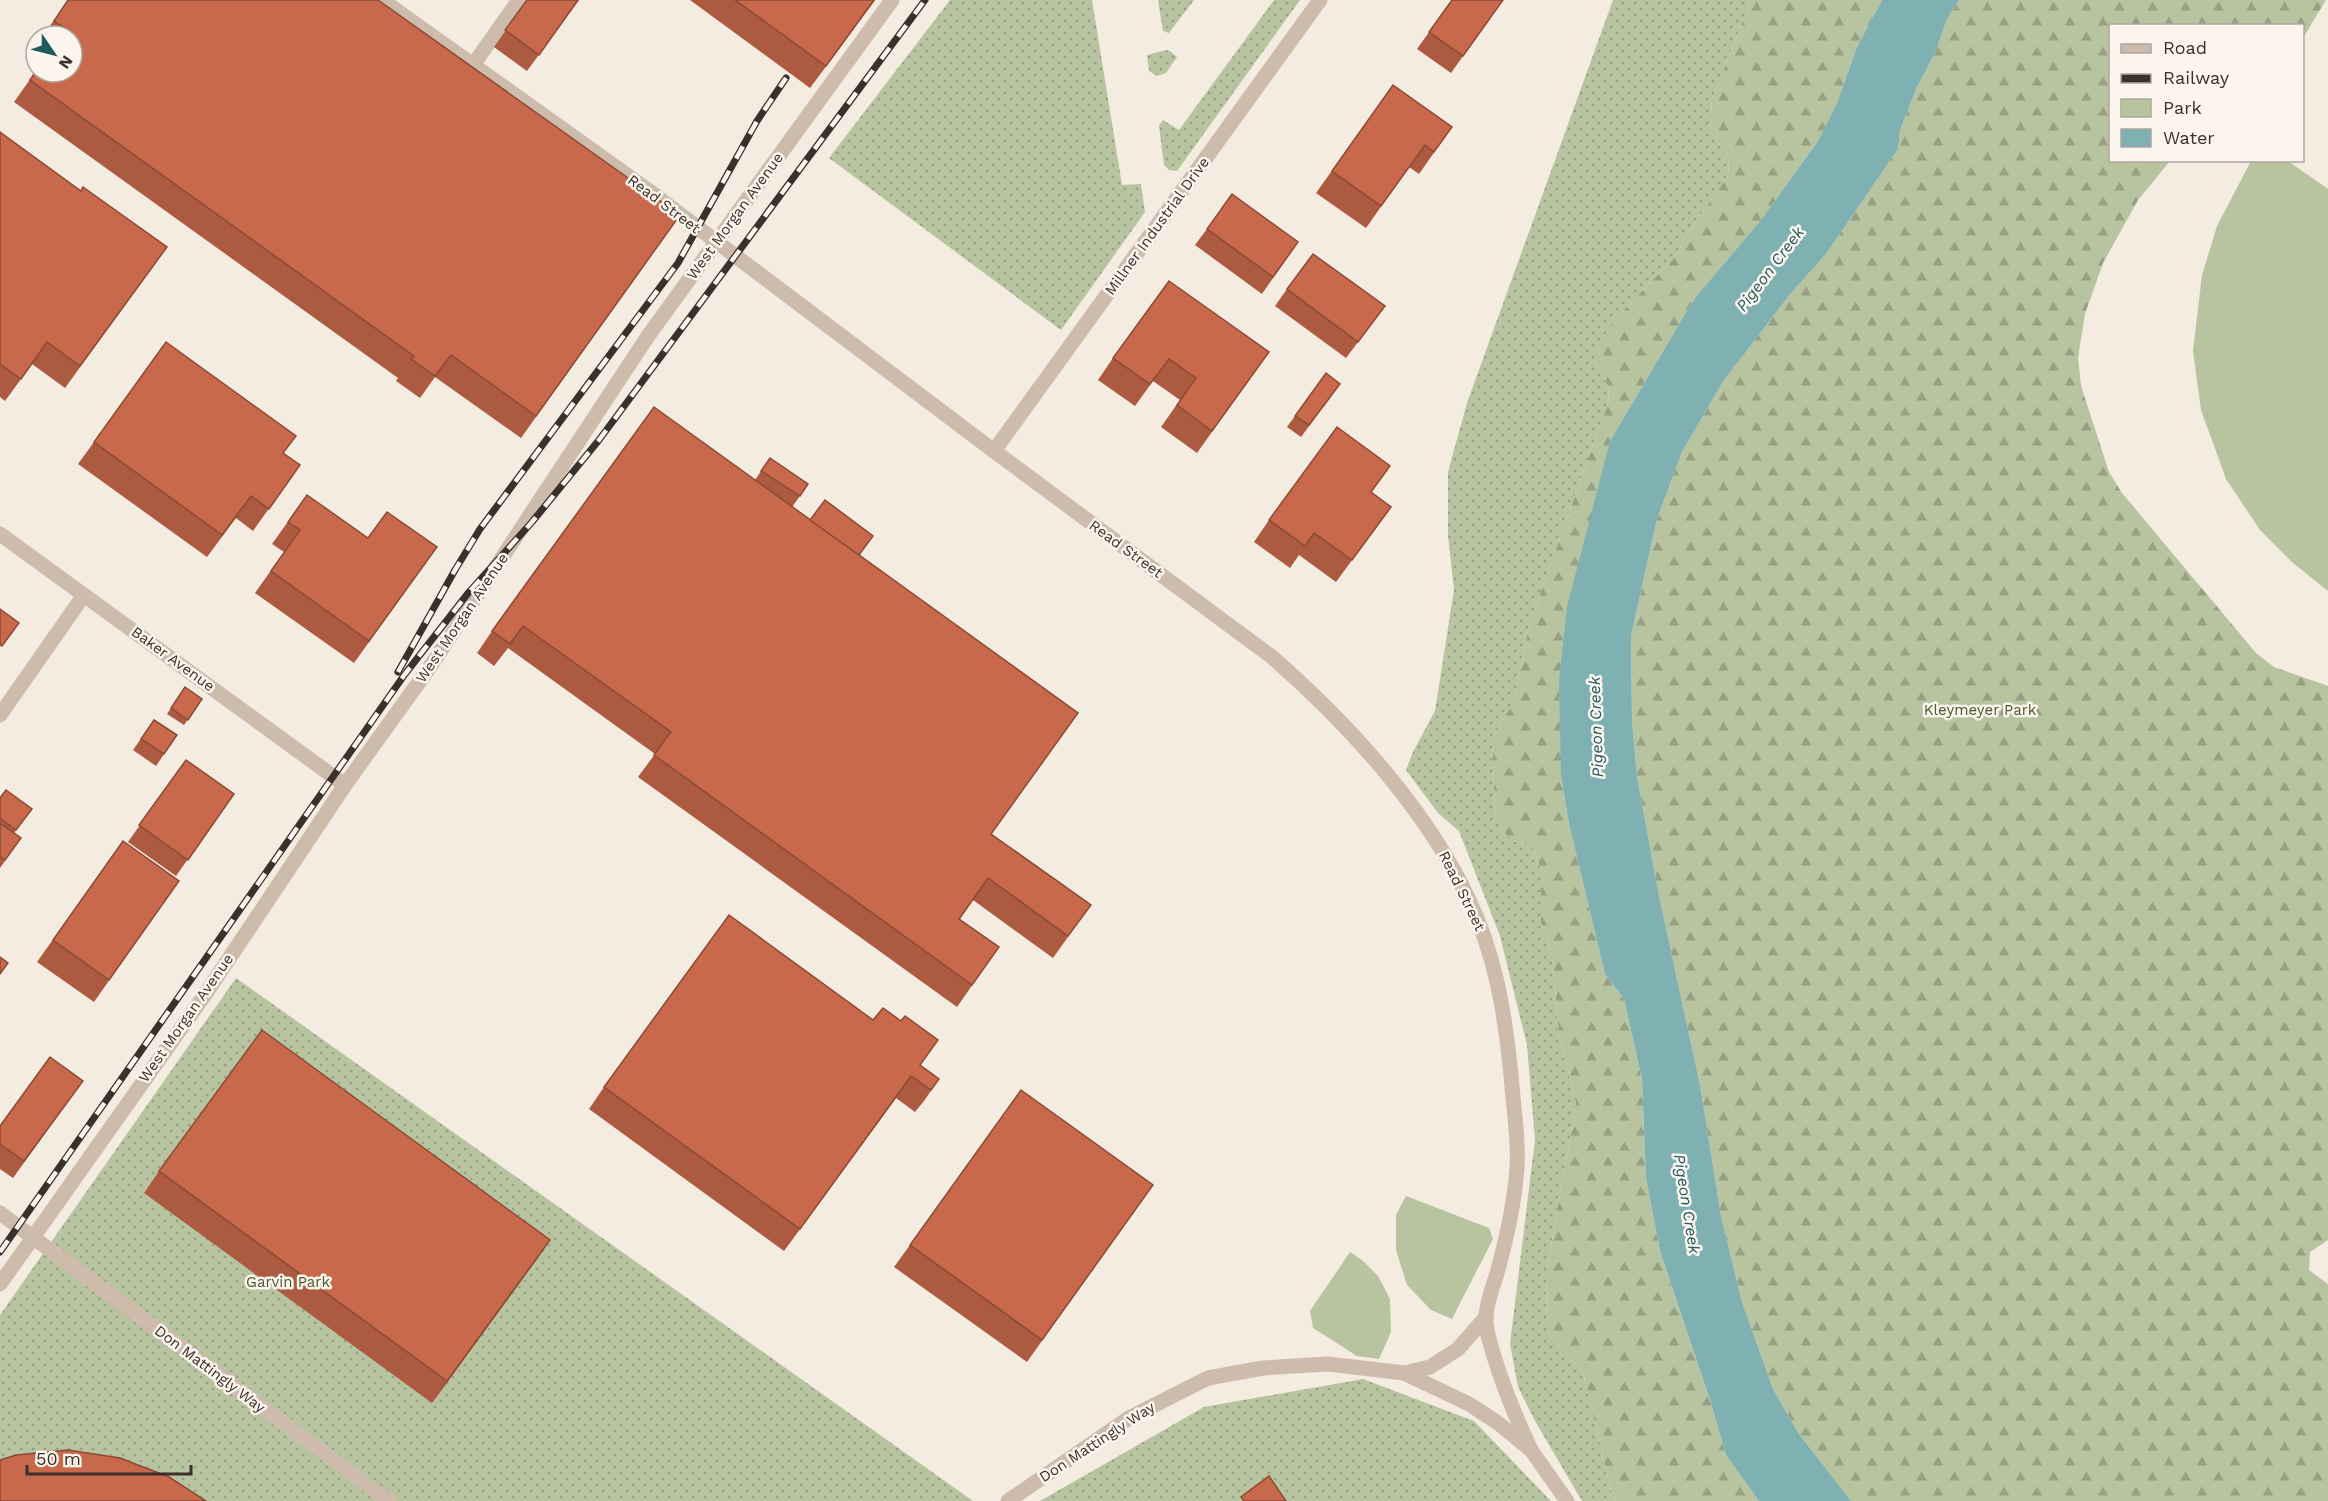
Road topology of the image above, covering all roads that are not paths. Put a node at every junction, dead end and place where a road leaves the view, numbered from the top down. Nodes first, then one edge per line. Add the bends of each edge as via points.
1 (382, 0) edge
2 (519, 0) edge
3 (892, 0) edge
4 (1320, 0) edge
5 (473, 66) junction
6 (715, 242) junction
7 (994, 452) junction
8 (0, 534) edge
9 (84, 595) junction
10 (0, 716) edge
11 (345, 785) junction
12 (0, 1213) edge
13 (32, 1236) junction
14 (0, 1284) edge
15 (1486, 1317) junction
16 (1404, 1373) junction
17 (1531, 1450) junction
18 (389, 1501) edge
19 (1008, 1501) edge
20 (1567, 1501) edge

1 - 5 street, Read Street
2 - 5 street
3 - 6 street, West Morgan Avenue
4 - 7 street, Millner Industrial Drive
5 - 6 street, Read Street
6 - 7 street, Read Street
6 - 11 street, West Morgan Avenue via 648,336 432,664
7 - 15 street, Read Street via 1307,687 1349,730 1417,813 1448,860 1477,918 1500,993 1516,1127 1515,1190
8 - 9 street, Baker Avenue
9 - 10 street
9 - 11 street, Baker Avenue
11 - 13 street, West Morgan Avenue via 204,996
12 - 13 street, Don Mattingly Way
13 - 14 street, West Morgan Avenue
13 - 18 street, Don Mattingly Way
15 - 16 street, Read Street via 1458,1349 1430,1367
15 - 17 street, Read Street via 1503,1389
16 - 17 street, Don Mattingly Way via 1469,1404
16 - 19 street, Don Mattingly Way via 1328,1364 1208,1378 1129,1418
17 - 20 street, Don Mattingly Way

